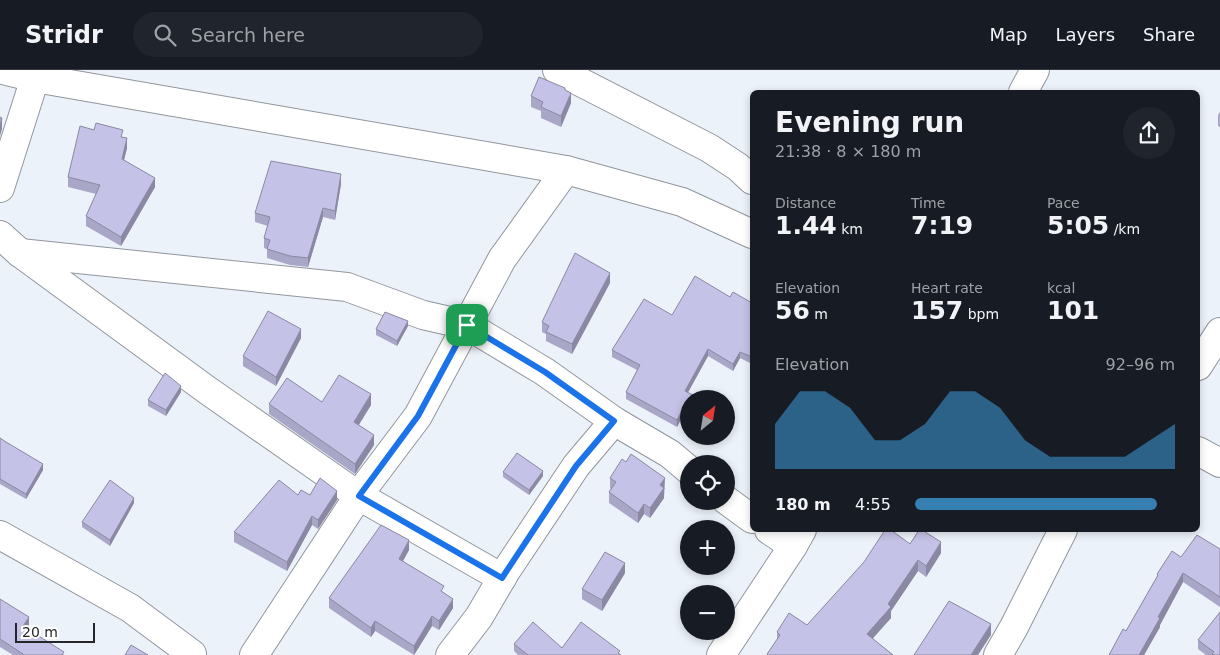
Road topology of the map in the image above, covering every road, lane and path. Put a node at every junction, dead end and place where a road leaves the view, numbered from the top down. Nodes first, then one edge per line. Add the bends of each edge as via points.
1 (3, 70) edge
2 (556, 70) edge
3 (1035, 70) edge
4 (35, 78) junction
5 (1024, 90) edge
6 (566, 170) junction
7 (750, 178) edge
8 (0, 188) edge
9 (750, 233) edge
10 (10, 244) edge
11 (467, 325) junction
12 (1220, 332) edge
13 (1200, 363) edge
14 (614, 421) junction
15 (1200, 452) edge
16 (680, 462) edge
17 (1220, 463) edge
18 (359, 496) junction
19 (735, 507) edge
20 (750, 518) edge
21 (776, 532) edge
22 (1062, 532) edge
23 (0, 535) edge
24 (797, 538) edge
25 (502, 578) junction
26 (192, 655) edge
27 (254, 655) edge
28 (450, 655) edge
29 (721, 655) edge
30 (998, 655) edge

1 - 4 street
2 - 7 street via 709,148
3 - 5 street
4 - 6 street
4 - 8 street
6 - 9 street via 682,202
6 - 11 street via 502,259
10 - 11 street via 347,287 423,315
10 - 18 street via 207,390
11 - 14 street via 545,372
11 - 18 street via 418,416
12 - 13 street
14 - 16 street
14 - 25 street via 576,466
15 - 17 street
18 - 25 street
18 - 27 street
19 - 20 street
21 - 24 street
22 - 30 street
23 - 26 street via 130,608
24 - 29 street
25 - 28 street via 479,617

